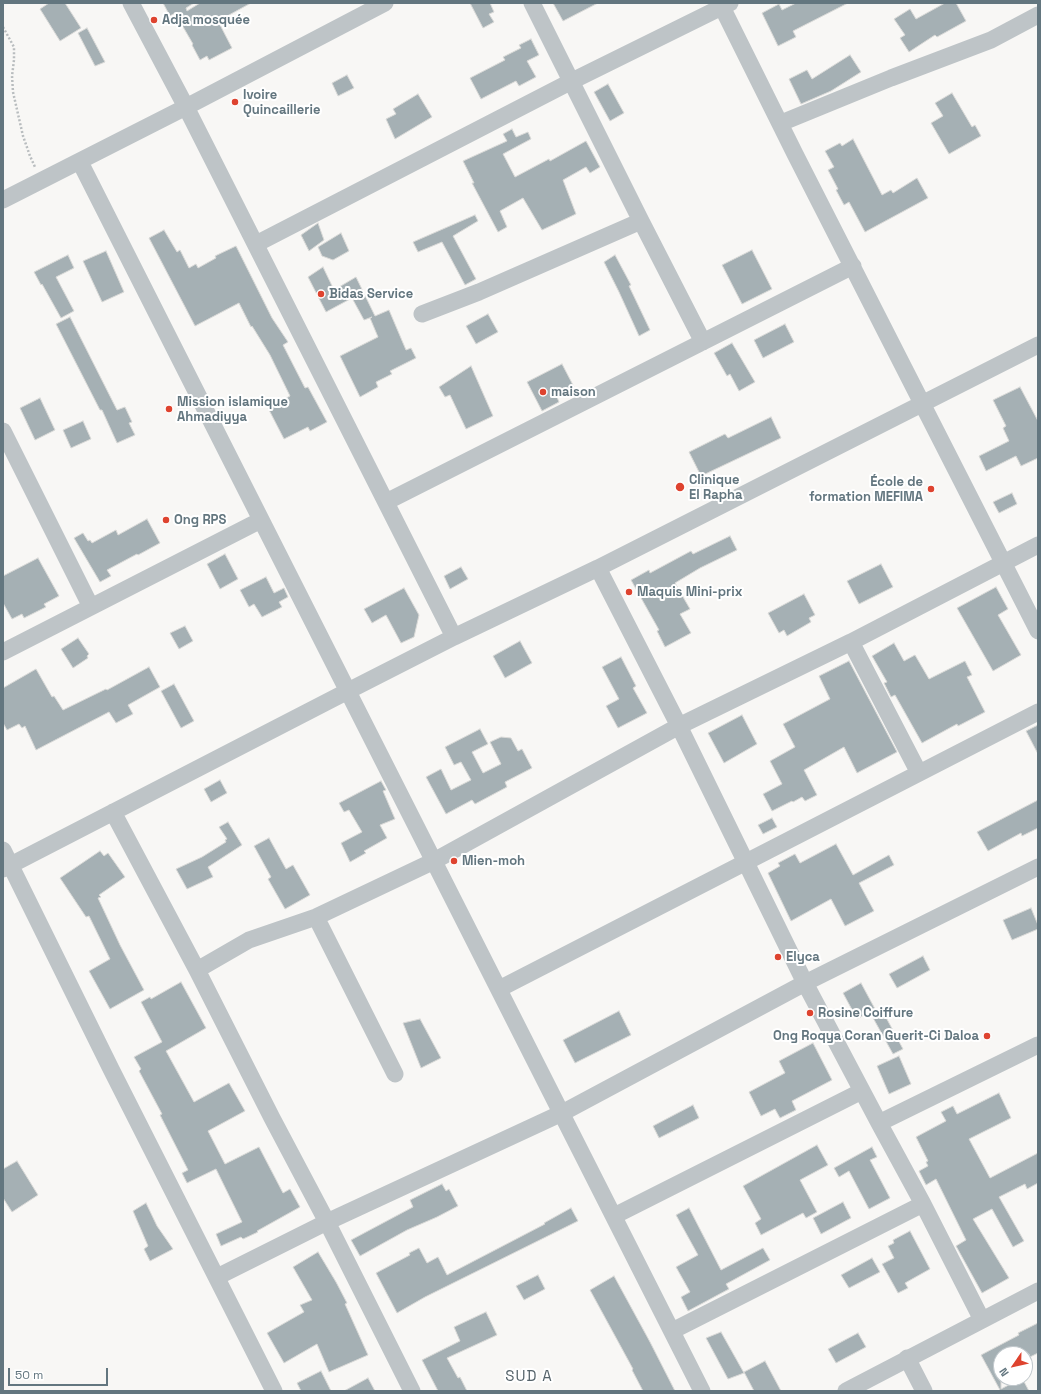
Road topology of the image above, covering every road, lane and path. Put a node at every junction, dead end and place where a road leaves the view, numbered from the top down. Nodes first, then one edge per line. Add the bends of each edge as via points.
1 (131, 3) edge
2 (385, 3) edge
3 (532, 3) edge
4 (724, 4) edge
5 (1038, 16) edge
6 (3, 27) edge
7 (572, 81) junction
8 (186, 107) junction
9 (781, 123) junction
10 (80, 162) junction
11 (42, 180) junction
12 (3, 200) edge
13 (641, 221) junction
14 (256, 244) junction
15 (853, 266) junction
16 (422, 314) dead end
17 (703, 342) junction
18 (1038, 346) edge
19 (923, 403) junction
20 (3, 431) edge
21 (386, 502) junction
22 (261, 520) junction
23 (1038, 544) edge
24 (1003, 562) junction
25 (598, 568) junction
26 (91, 607) junction
27 (1038, 631) edge
28 (454, 637) junction
29 (851, 642) junction
30 (3, 652) edge
31 (348, 690) junction
32 (1038, 712) edge
33 (678, 726) junction
34 (919, 773) junction
35 (114, 812) junction
36 (3, 850) edge
37 (434, 861) junction
38 (745, 861) junction
39 (7, 867) edge
40 (1038, 867) edge
41 (316, 917) junction
42 (197, 970) junction
43 (805, 983) junction
44 (499, 989) junction
45 (1038, 1045) edge
46 (395, 1074) dead end
47 (862, 1092) junction
48 (562, 1113) junction
49 (879, 1123) junction
50 (924, 1204) junction
51 (614, 1216) junction
52 (327, 1222) junction
53 (216, 1277) junction
54 (1038, 1291) edge
55 (982, 1320) junction
56 (672, 1331) junction
57 (907, 1358) junction
58 (274, 1391) edge
59 (412, 1391) edge
60 (702, 1391) edge
61 (846, 1391) edge
62 (924, 1391) edge

1 - 8 street
2 - 8 street
3 - 7 street
4 - 7 street
4 - 9 street
5 - 9 street via 991,40
6 - 11 path via 14,47 13,92 23,136
7 - 13 street
7 - 14 street
8 - 10 street
8 - 14 street
9 - 15 street
10 - 11 street
10 - 22 street
11 - 12 street
13 - 16 street via 479,292
13 - 17 street
14 - 21 street
15 - 17 street
15 - 19 street
17 - 21 street
18 - 19 street
19 - 24 street
19 - 25 street
20 - 26 street
21 - 28 street
22 - 26 street
22 - 31 street
23 - 24 street
24 - 27 street
24 - 29 street
25 - 28 street
25 - 33 street
26 - 30 street
28 - 31 street
29 - 33 street
29 - 34 street
31 - 35 street
31 - 37 street
32 - 34 street
33 - 37 street
33 - 38 street
34 - 38 street
35 - 39 street
35 - 42 street
36 - 39 street
37 - 41 street
37 - 44 street
38 - 43 street
38 - 44 street
39 - 53 street
40 - 43 street
41 - 42 street via 249,940
41 - 46 street
42 - 52 street
43 - 47 street
43 - 48 street
44 - 48 street
45 - 49 street
47 - 49 street
47 - 51 street
48 - 51 street
48 - 52 street
49 - 50 street
50 - 55 street
50 - 56 street
51 - 56 street
52 - 53 street
52 - 59 street
53 - 58 street
54 - 55 street
55 - 57 street
56 - 60 street
57 - 61 street
57 - 62 street

